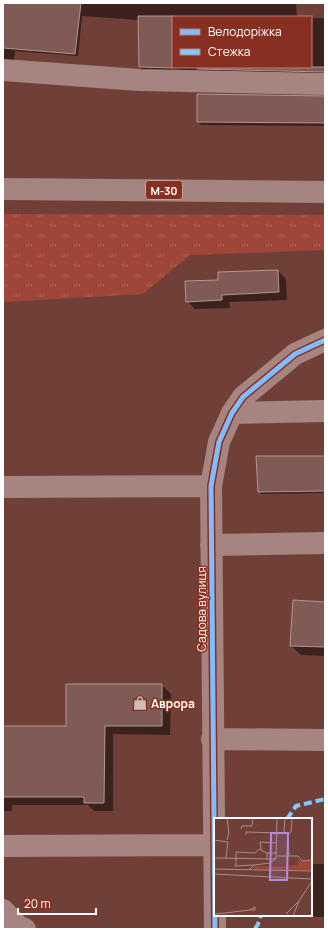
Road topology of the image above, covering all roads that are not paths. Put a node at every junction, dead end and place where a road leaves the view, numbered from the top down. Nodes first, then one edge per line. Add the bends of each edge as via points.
1 (3, 70) edge
2 (325, 84) edge
3 (3, 188) edge
4 (325, 192) edge
5 (325, 340) edge
6 (325, 411) edge
7 (232, 413) junction
8 (211, 486) junction
9 (3, 487) edge
10 (325, 542) edge
11 (211, 545) junction
12 (212, 740) junction
13 (325, 740) edge
14 (213, 845) junction
15 (3, 846) edge
16 (214, 887) edge
17 (3, 910) edge
18 (215, 916) edge
19 (25, 929) edge
20 (215, 929) edge

1 - 2 street via 139,80
3 - 4 highway, М-30
5 - 7 street, Садова вулиця via 295,354 243,397
6 - 7 street
7 - 8 street, Садова вулиця via 219,442
8 - 9 street
8 - 11 street, Садова вулиця
10 - 11 street
11 - 12 street, Садова вулиця
12 - 13 street
12 - 14 street, Садова вулиця
14 - 15 street
14 - 16 street, Садова вулиця
17 - 19 street via 18,926
18 - 20 street, Садова вулиця

